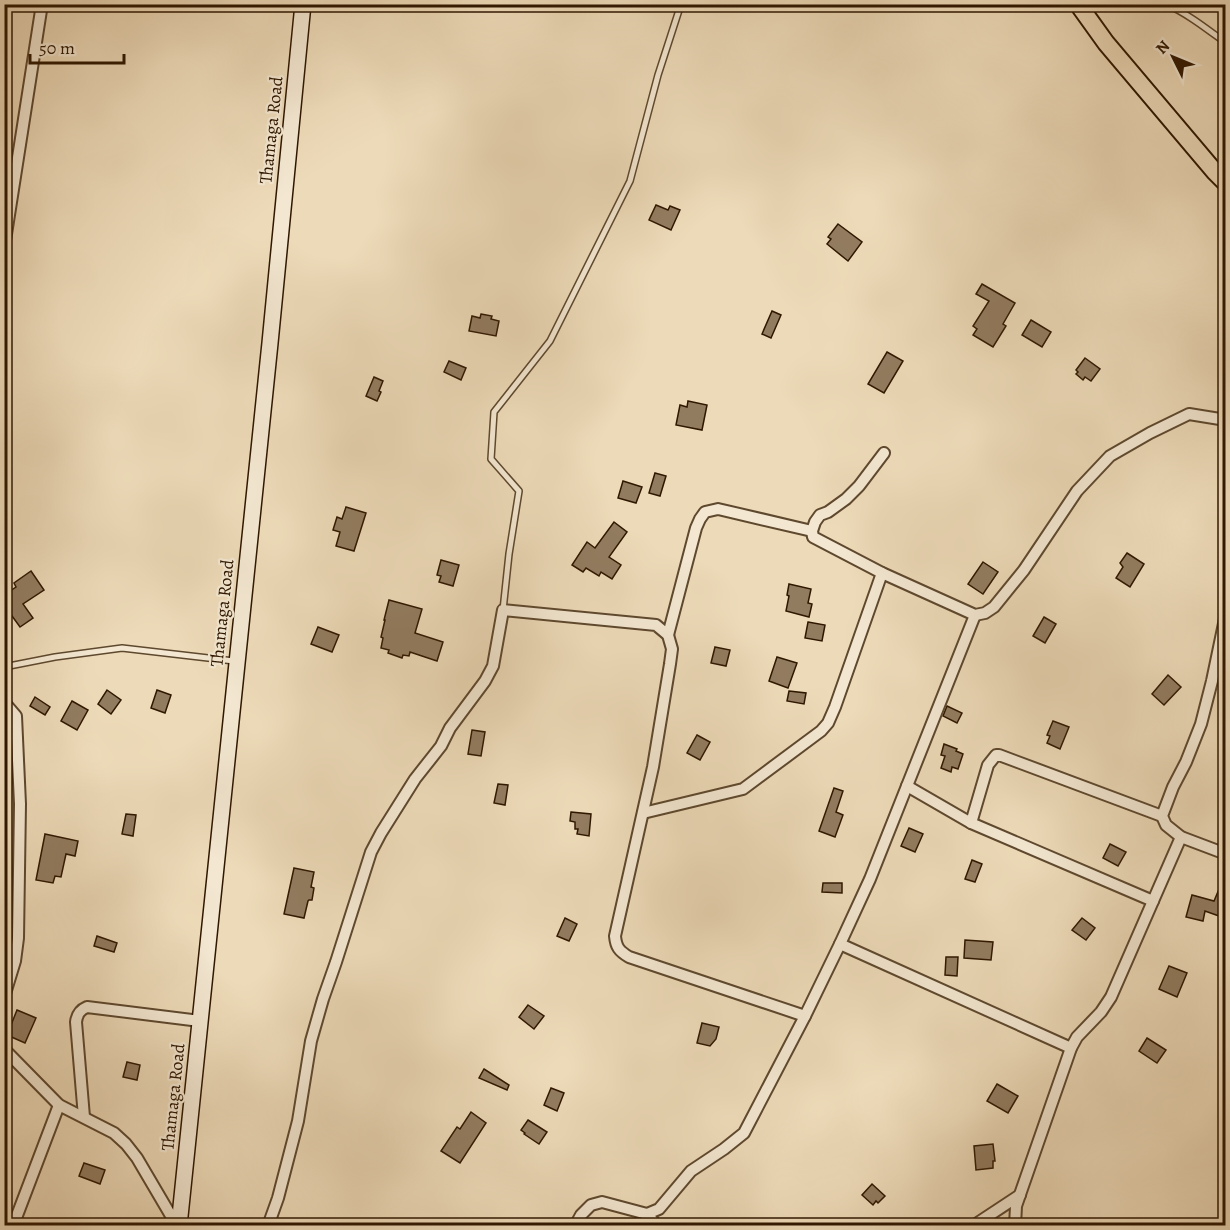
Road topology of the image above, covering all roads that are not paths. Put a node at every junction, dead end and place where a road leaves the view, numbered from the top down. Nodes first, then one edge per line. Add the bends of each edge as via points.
1 (42, 4) edge
2 (303, 4) edge
3 (681, 4) edge
4 (1078, 4) edge
5 (1166, 4) edge
6 (1226, 44) edge
7 (1226, 183) edge
8 (4, 247) edge
9 (1226, 420) edge
10 (884, 453) dead end
11 (812, 531) junction
12 (882, 573) junction
13 (503, 610) junction
14 (1226, 614) edge
15 (975, 615) junction
16 (668, 635) junction
17 (236, 661) junction
18 (4, 667) edge
19 (4, 702) edge
20 (16, 716) junction
21 (4, 728) edge
22 (907, 786) junction
23 (643, 813) junction
24 (1162, 816) junction
25 (971, 824) junction
26 (1181, 837) junction
27 (1226, 854) edge
28 (1153, 901) junction
29 (840, 944) junction
30 (4, 997) edge
31 (805, 1016) junction
32 (200, 1021) junction
33 (1071, 1048) junction
34 (4, 1049) edge
35 (59, 1105) junction
36 (84, 1117) junction
37 (1020, 1195) junction
38 (647, 1214) junction
39 (11, 1218) edge
40 (178, 1226) edge
41 (268, 1226) edge
42 (574, 1226) edge
43 (657, 1226) edge
44 (973, 1226) edge
45 (1015, 1226) edge

1 - 8 street
2 - 17 main road, Thamaga Road
3 - 13 lane via 630,181 550,341 495,412 491,459 519,491
4 - 7 main road via 1106,43
5 - 6 lane
9 - 15 street via 1189,414 1110,456 1077,491 994,607
10 - 11 street via 846,499 820,515
11 - 12 street via 813,537
11 - 16 street via 718,509 705,512 696,528
12 - 15 street
12 - 23 street via 835,707 822,731 743,789
13 - 16 street via 656,625
13 - 41 street via 493,666 485,681 415,779 371,852 322,999 298,1121
14 - 24 street via 1201,724
15 - 22 street
16 - 23 street via 672,649 670,664
17 - 18 lane via 122,648
17 - 32 main road, Thamaga Road
19 - 20 street
20 - 21 street
20 - 30 street via 20,804 18,938
22 - 25 street
22 - 29 street
23 - 31 street via 616,945 629,957
24 - 25 street via 996,755 988,765
24 - 26 street via 1166,825
25 - 28 street
26 - 27 street
26 - 28 street
28 - 33 street via 1111,997
29 - 31 street
29 - 33 street
31 - 38 street via 744,1132 691,1172 659,1209
32 - 36 street via 81,1009 76,1022
32 - 40 main road, Thamaga Road
33 - 37 street
34 - 35 street
35 - 36 street
35 - 39 street
36 - 40 street via 126,1144
37 - 44 street
37 - 45 street
38 - 42 street via 602,1202 591,1205
38 - 43 street

